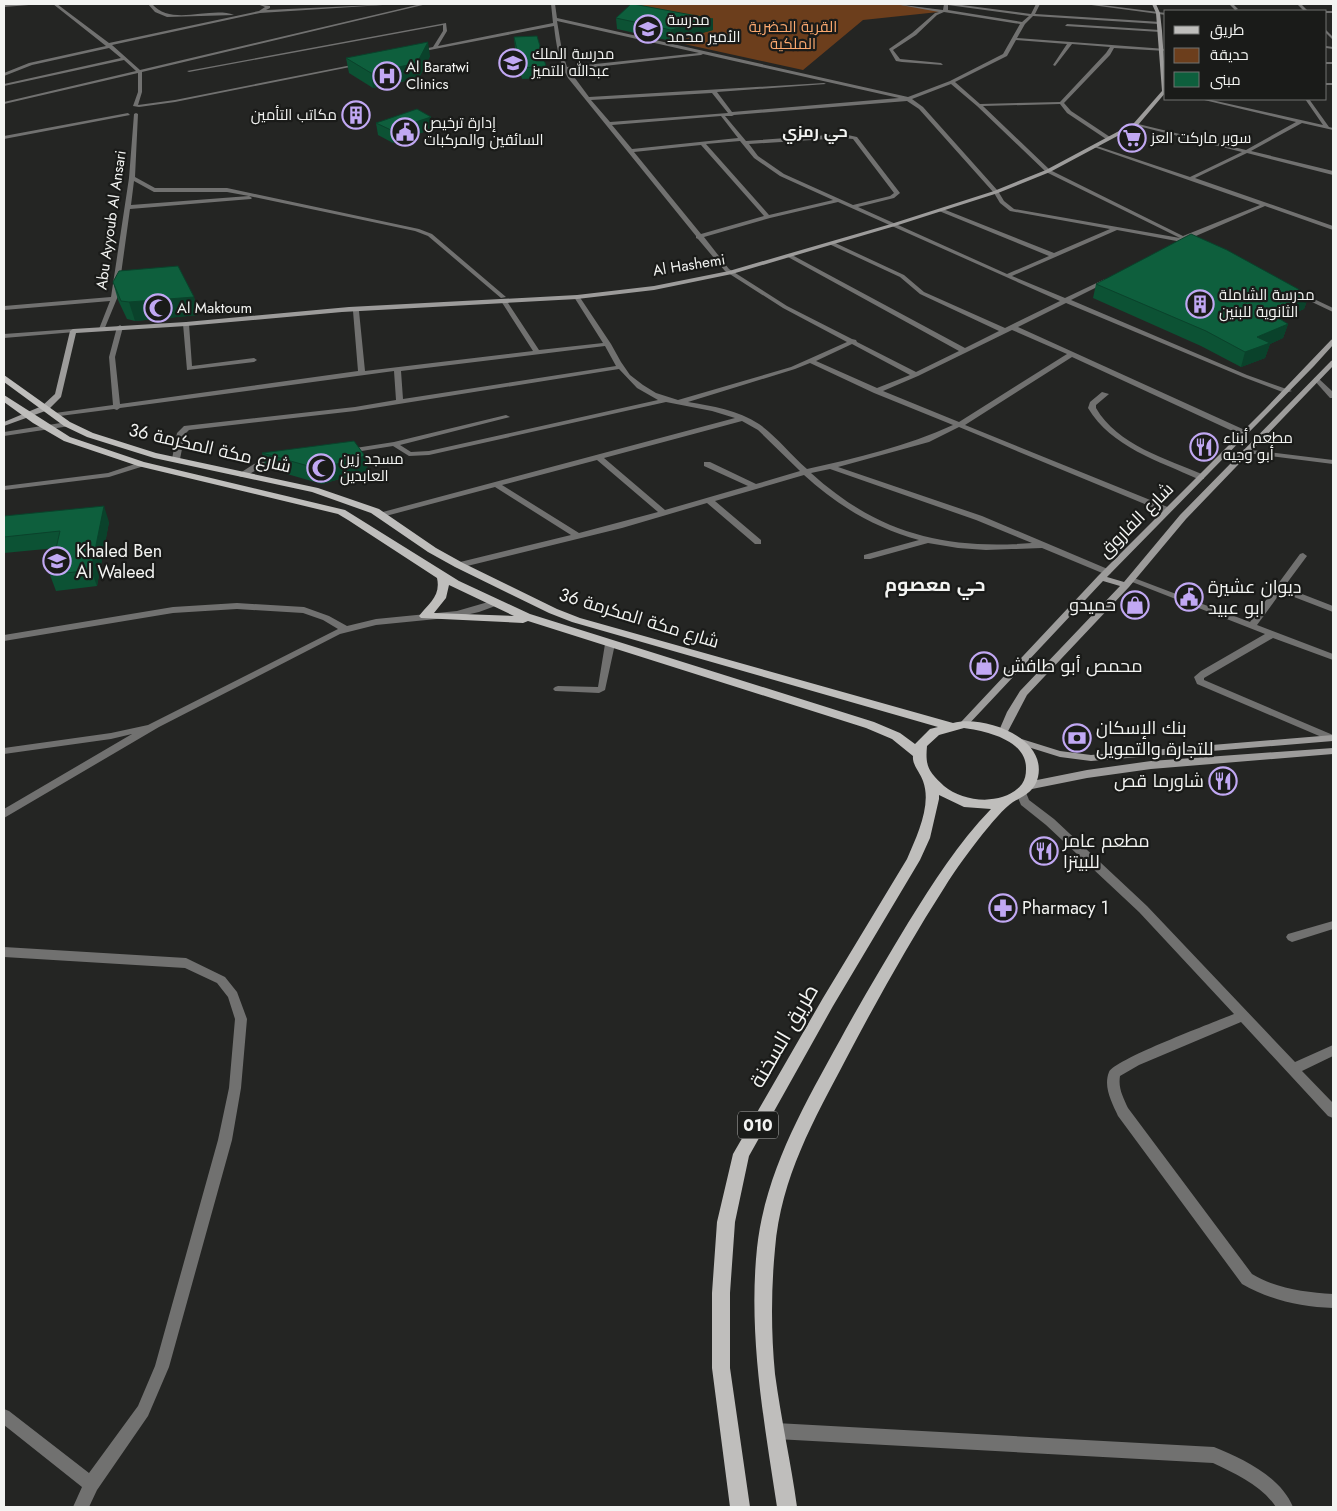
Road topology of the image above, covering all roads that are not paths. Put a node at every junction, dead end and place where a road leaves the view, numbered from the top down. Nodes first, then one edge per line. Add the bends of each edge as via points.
1 (29, 4) edge
2 (55, 4) edge
3 (150, 4) edge
4 (259, 4) edge
5 (274, 4) edge
6 (396, 4) edge
7 (425, 4) edge
8 (554, 4) edge
9 (897, 4) edge
10 (946, 4) edge
11 (1038, 4) edge
12 (1086, 4) edge
13 (1154, 4) edge
14 (1231, 4) edge
15 (4, 6) edge
16 (269, 7) junction
17 (1236, 9) dead end
18 (946, 10) junction
19 (278, 11) junction
20 (395, 12) junction
21 (258, 13) junction
22 (1158, 13) junction
23 (1164, 14) edge
24 (1032, 15) junction
25 (978, 16) junction
26 (1025, 22) junction
27 (1036, 22) dead end
28 (1159, 23) junction
29 (556, 24) junction
30 (1062, 24) dead end
31 (1097, 27) junction
32 (1160, 31) junction
33 (1328, 33) edge
34 (1016, 37) junction
35 (1333, 39) edge
36 (1071, 42) junction
37 (1092, 44) junction
38 (109, 45) junction
39 (1113, 46) junction
40 (435, 48) junction
41 (1163, 49) edge
42 (230, 50) junction
43 (709, 53) junction
44 (406, 54) edge
45 (414, 56) edge
46 (124, 59) junction
47 (246, 60) junction
48 (1164, 62) edge
49 (941, 64) dead end
50 (1055, 65) dead end
51 (565, 69) junction
52 (189, 71) dead end
53 (140, 72) junction
54 (4, 75) edge
55 (952, 82) junction
56 (836, 83) junction
57 (4, 85) edge
58 (714, 92) junction
59 (1164, 92) edge
60 (138, 97) junction
61 (588, 99) junction
62 (908, 99) junction
63 (1207, 100) edge
64 (1247, 100) edge
65 (1308, 100) edge
66 (169, 102) junction
67 (4, 103) edge
68 (1061, 104) junction
69 (979, 105) junction
70 (137, 106) junction
71 (1245, 108) junction
72 (124, 109) junction
73 (143, 112) junction
74 (128, 114) junction
75 (136, 114) junction
76 (732, 115) junction
77 (722, 116) junction
78 (1302, 121) junction
79 (609, 124) junction
80 (1136, 124) junction
81 (1327, 127) junction
82 (1333, 129) edge
83 (4, 134) edge
84 (4, 138) edge
85 (1108, 138) junction
86 (744, 141) junction
87 (702, 144) junction
88 (1096, 146) junction
89 (630, 151) junction
90 (1246, 152) junction
91 (1048, 171) junction
92 (1333, 173) edge
93 (132, 178) junction
94 (1189, 179) junction
95 (996, 192) junction
96 (258, 197) junction
97 (836, 201) junction
98 (1264, 205) junction
99 (128, 207) junction
100 (851, 207) junction
101 (941, 210) junction
102 (768, 217) junction
103 (893, 225) junction
104 (1118, 228) junction
105 (1333, 228) edge
106 (698, 237) junction
107 (1183, 240) junction
108 (831, 243) junction
109 (1175, 246) edge
110 (1192, 246) edge
111 (1054, 255) junction
112 (790, 256) junction
113 (731, 271) junction
114 (1117, 275) edge
115 (1007, 276) junction
116 (646, 287) junction
117 (1289, 290) edge
118 (577, 297) junction
119 (112, 299) junction
120 (504, 299) junction
121 (1067, 300) junction
122 (4, 308) edge
123 (343, 310) junction
124 (1333, 310) edge
125 (356, 311) junction
126 (186, 324) junction
127 (120, 327) junction
128 (102, 329) junction
129 (1009, 329) junction
130 (73, 331) junction
131 (4, 336) edge
132 (854, 341) junction
133 (1333, 341) edge
134 (608, 344) junction
135 (965, 351) junction
136 (538, 353) junction
137 (1072, 354) junction
138 (254, 360) dead end
139 (812, 361) junction
140 (1333, 362) edge
141 (620, 367) junction
142 (396, 370) junction
143 (362, 373) junction
144 (916, 375) junction
145 (4, 378) edge
146 (1316, 379) junction
147 (878, 391) junction
148 (1288, 391) junction
149 (1105, 394) dead end
150 (1333, 396) edge
151 (4, 398) edge
152 (666, 400) junction
153 (400, 402) junction
154 (679, 402) junction
155 (45, 408) junction
156 (117, 408) junction
157 (26, 415) junction
158 (55, 415) junction
159 (506, 417) dead end
160 (743, 418) junction
161 (4, 424) edge
162 (68, 424) junction
163 (961, 424) junction
164 (48, 428) junction
165 (1244, 433) junction
166 (4, 434) edge
167 (394, 444) junction
168 (345, 451) edge
169 (1247, 451) junction
170 (598, 457) junction
171 (176, 459) junction
172 (286, 460) edge
173 (1333, 462) edge
174 (141, 464) junction
175 (707, 464) dead end
176 (832, 467) junction
177 (806, 472) junction
178 (241, 475) junction
179 (1201, 477) junction
180 (495, 484) junction
181 (756, 486) junction
182 (4, 488) edge
183 (710, 501) junction
184 (1167, 510) junction
185 (382, 514) junction
186 (664, 514) junction
187 (578, 536) junction
188 (930, 540) junction
189 (758, 542) dead end
190 (1045, 545) junction
191 (1303, 556) dead end
192 (867, 557) dead end
193 (459, 565) junction
194 (442, 575) junction
195 (1104, 575) junction
196 (1128, 582) junction
197 (496, 583) junction
198 (1279, 588) junction
199 (495, 603) junction
200 (1333, 608) edge
201 (425, 616) junction
202 (576, 620) junction
203 (536, 621) junction
204 (1252, 625) junction
205 (346, 629) junction
206 (1273, 634) junction
207 (4, 638) edge
208 (610, 644) junction
209 (1333, 657) edge
210 (558, 689) dead end
211 (964, 724) junction
212 (156, 725) junction
213 (950, 726) junction
214 (1008, 736) junction
215 (1332, 738) edge
216 (4, 751) edge
217 (1333, 751) edge
218 (918, 753) junction
219 (929, 781) junction
220 (1019, 793) junction
221 (4, 814) edge
222 (1333, 924) edge
223 (1292, 937) dead end
224 (4, 952) edge
225 (1243, 1016) junction
226 (1333, 1050) edge
227 (1293, 1069) junction
228 (1333, 1112) edge
229 (1333, 1300) edge
230 (4, 1416) edge
231 (776, 1431) junction
232 (91, 1484) junction
233 (81, 1507) edge
234 (740, 1507) edge
235 (787, 1507) edge
236 (1285, 1507) edge

1 - 15 street
2 - 38 street
3 - 21 street via 163,15 175,17
4 - 16 street
5 - 16 street
6 - 19 street
6 - 20 street
7 - 20 street
8 - 29 street
9 - 18 street
10 - 18 street
10 - 24 street
11 - 24 street
12 - 22 street
13 - 22 street
14 - 17 street
16 - 19 street
16 - 21 street
18 - 25 street
18 - 49 street via 936,14 891,50 898,60
19 - 21 street
20 - 42 street
21 - 38 street
22 - 23 street
22 - 28 street
24 - 26 street
24 - 28 street
25 - 26 street
25 - 34 street via 1008,29
26 - 27 street
26 - 34 street
28 - 32 street
29 - 40 street
29 - 43 street
29 - 45 street
29 - 51 street
30 - 31 street
31 - 32 street
31 - 37 street
32 - 41 street
33 - 35 street
34 - 36 street
34 - 55 street via 1003,57
36 - 37 street
36 - 50 street
37 - 39 street
38 - 46 street
38 - 54 street
39 - 41 street
39 - 68 street
40 - 44 street
40 - 47 street via 444,24
41 - 48 street
42 - 47 street
42 - 53 street
43 - 51 street
43 - 56 street
46 - 53 street
46 - 57 street
47 - 52 street
51 - 61 street
53 - 60 street
53 - 67 street
55 - 62 street
55 - 69 street
56 - 58 street
56 - 62 street
58 - 61 street
58 - 76 street
59 - 80 street
60 - 66 street via 149,102
60 - 70 street
61 - 79 street
62 - 76 street
62 - 95 street via 921,108
63 - 71 street
64 - 71 street
65 - 81 street
66 - 70 street
66 - 73 street via 368,64
68 - 69 street
68 - 85 street
69 - 91 street
70 - 72 street
70 - 73 street via 146,109
71 - 78 street
72 - 74 street via 121,111
72 - 83 street
73 - 75 street
74 - 75 street
74 - 84 street
75 - 93 street, Abu Ayyoub Al Ansari
76 - 77 street
77 - 79 street
77 - 86 street
78 - 81 street
78 - 90 street
79 - 89 street
80 - 85 street
80 - 90 street
81 - 82 street
85 - 88 street
86 - 87 street
86 - 97 street via 756,157 774,171
86 - 100 street via 855,138 897,193
87 - 89 street
87 - 102 street
88 - 91 street, Al Hashemi
88 - 94 street
89 - 106 street
90 - 92 street
90 - 94 street
91 - 95 street, Al Hashemi
91 - 107 street
93 - 96 street via 154,190 210,188
93 - 99 street, Abu Ayyoub Al Ansari
94 - 98 street
95 - 101 street, Al Hashemi
95 - 104 street via 1002,202 1015,211
96 - 99 street
96 - 120 street via 402,226 430,235
97 - 100 street
97 - 102 street
98 - 105 street
98 - 107 street
99 - 119 street, Abu Ayyoub Al Ansari
100 - 103 street
101 - 103 street, Al Hashemi
101 - 111 street
102 - 106 street
103 - 108 street, Al Hashemi
103 - 115 street
104 - 107 street
104 - 111 street
106 - 113 street
107 - 109 street
107 - 110 street
108 - 112 street, Al Hashemi
108 - 129 street via 911,280 914,289 922,293
111 - 115 street
112 - 113 street, Al Hashemi
112 - 135 street
113 - 116 street, Al Hashemi
113 - 132 street via 785,307
114 - 121 street
115 - 121 street
116 - 118 street, Al Hashemi
116 - 120 street, Al Hashemi
117 - 124 street
118 - 120 street, Al Hashemi
118 - 134 street
119 - 122 street
119 - 128 street, Abu Ayyoub Al Ansari
120 - 123 street, Al Hashemi
120 - 125 street, Al Hashemi
120 - 136 street
121 - 129 street
121 - 148 street via 1245,376
123 - 125 street, Al Hashemi
123 - 126 street, Al Hashemi
125 - 143 street
126 - 127 street, Al Hashemi
126 - 138 street via 189,369
127 - 128 street, Al Hashemi
127 - 156 street via 112,357
128 - 130 street, Al Hashemi
129 - 135 street
129 - 137 street
130 - 131 street
130 - 155 street via 61,388 54,401
132 - 139 street
132 - 144 street
133 - 148 street, شارع الفاروق
134 - 136 street
134 - 141 street
135 - 144 street
136 - 142 street
137 - 163 street
137 - 165 street
139 - 147 street
139 - 154 street
140 - 146 street, شارع الفاروق
141 - 152 street via 645,389
141 - 153 street
142 - 143 street
142 - 153 street
143 - 156 street
144 - 147 street
145 - 155 main road, شارع مكة المكرمة 36
146 - 150 street
146 - 169 street, شارع الفاروق
147 - 163 street
148 - 165 street, شارع الفاروق
149 - 179 street via 1092,408 1108,430
151 - 157 main road, شارع مكة المكرمة 36
152 - 154 street
152 - 167 street via 430,453 409,454
153 - 171 street via 187,428 181,433
154 - 160 street
155 - 157 street
155 - 158 main road, شارع مكة المكرمة 36
156 - 158 street
157 - 161 street
157 - 164 main road, شارع مكة المكرمة 36
158 - 162 main road, شارع مكة المكرمة 36
159 - 167 street
160 - 170 street
160 - 177 street via 757,426
162 - 164 street
162 - 171 main road, شارع مكة المكرمة 36 via 90,435
163 - 176 street via 922,442
163 - 184 street
164 - 166 street
164 - 174 main road, شارع مكة المكرمة 36 via 66,439
165 - 179 street, شارع الفاروق
167 - 168 street
169 - 173 street
169 - 196 street, شارع الفاروق via 1183,517
170 - 180 street
170 - 186 street
171 - 178 main road, شارع مكة المكرمة 36
172 - 178 street via 257,466
174 - 182 street via 109,475
174 - 194 main road, شارع مكة المكرمة 36 via 341,512
175 - 181 street
176 - 177 street
176 - 190 street
177 - 181 street
177 - 188 street via 853,511 874,523
178 - 185 main road, شارع مكة المكرمة 36 via 315,490
179 - 184 street, شارع الفاروق
180 - 185 street
180 - 187 street
181 - 183 street
183 - 186 street
183 - 189 street
184 - 195 street, شارع الفاروق
185 - 193 main road, شارع مكة المكرمة 36
186 - 187 street
187 - 193 street
188 - 190 street via 981,548
188 - 192 street
190 - 195 street
191 - 198 street
193 - 197 main road, شارع مكة المكرمة 36
194 - 199 main road, شارع مكة المكرمة 36
194 - 201 main road via 444,592
195 - 196 street
195 - 211 street, شارع الفاروق
196 - 204 street
196 - 214 street, شارع الفاروق via 1023,694 1012,712
197 - 199 main road via 499,591
197 - 202 main road, شارع مكة المكرمة 36
198 - 200 street
198 - 204 street
199 - 201 street via 455,614
199 - 202 main road via 515,604 558,620
199 - 203 main road, شارع مكة المكرمة 36
201 - 203 main road
201 - 205 street
202 - 213 main road, شارع مكة المكرمة 36
203 - 208 main road, شارع مكة المكرمة 36
204 - 206 street
205 - 207 street via 304,610 236,606 173,610
205 - 212 street
206 - 209 street
206 - 215 street via 1199,677 1200,682
208 - 210 street via 602,688
208 - 218 main road, شارع مكة المكرمة 36 via 870,725 896,736
211 - 213 main road
211 - 214 main road via 990,728
212 - 216 street via 111,736
212 - 221 street
213 - 218 main road via 934,732 923,741
214 - 215 street via 1060,754 1092,758
214 - 220 main road via 1024,749 1031,762 1032,775
217 - 220 street via 1151,765 1087,774
218 - 219 main road via 919,768
219 - 220 main road via 938,790 965,802 994,803
219 - 234 main road, طريق السخنة / 010 via 933,799 923,838 913,860 741,1154 726,1222 721,1293 721,1368
220 - 225 street via 1143,909
220 - 231 main road, 010 via 982,826 937,888 875,990 795,1140 785,1166 776,1192 766,1247 763,1306 766,1373
222 - 223 street
224 - 232 street via 186,963 221,980 233,995 242,1018 235,1088 225,1140 162,1366 143,1411
225 - 227 street
225 - 229 street via 1116,1072 1114,1092 1123,1112 1247,1280 1270,1291
226 - 227 street
227 - 228 street
230 - 232 street
231 - 235 main road, 010
231 - 236 street via 1214,1454 1255,1475 1279,1496
232 - 233 street

